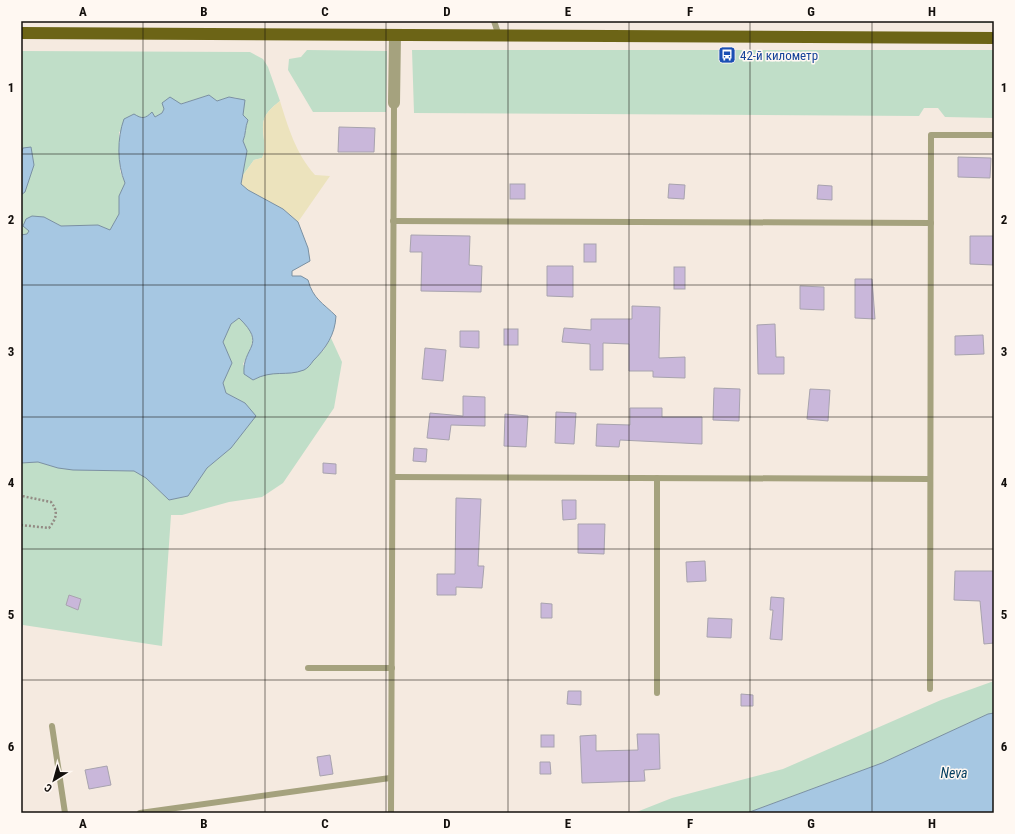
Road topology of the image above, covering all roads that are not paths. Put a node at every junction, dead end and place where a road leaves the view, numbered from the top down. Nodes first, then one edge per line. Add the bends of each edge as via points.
1 (494, 21) edge
2 (21, 33) edge
3 (395, 35) junction
4 (499, 36) junction
5 (994, 38) edge
6 (394, 103) joint
7 (994, 135) edge
8 (393, 221) junction
9 (931, 223) junction
10 (392, 477) junction
11 (657, 478) junction
12 (930, 479) junction
13 (308, 668) dead end
14 (392, 668) junction
15 (930, 689) dead end
16 (657, 693) dead end
17 (52, 726) dead end
18 (390, 778) junction
19 (65, 813) edge
20 (140, 813) edge
21 (391, 813) edge

1 - 4 lane
2 - 3 main road
3 - 4 main road
3 - 6 street
4 - 5 main road
6 - 8 lane
7 - 9 lane via 931,135
8 - 9 lane
8 - 10 lane
9 - 12 lane
10 - 11 lane
10 - 14 lane
11 - 12 lane
11 - 16 lane
12 - 15 lane
13 - 14 lane
14 - 18 lane
17 - 19 lane
18 - 20 lane
18 - 21 lane

